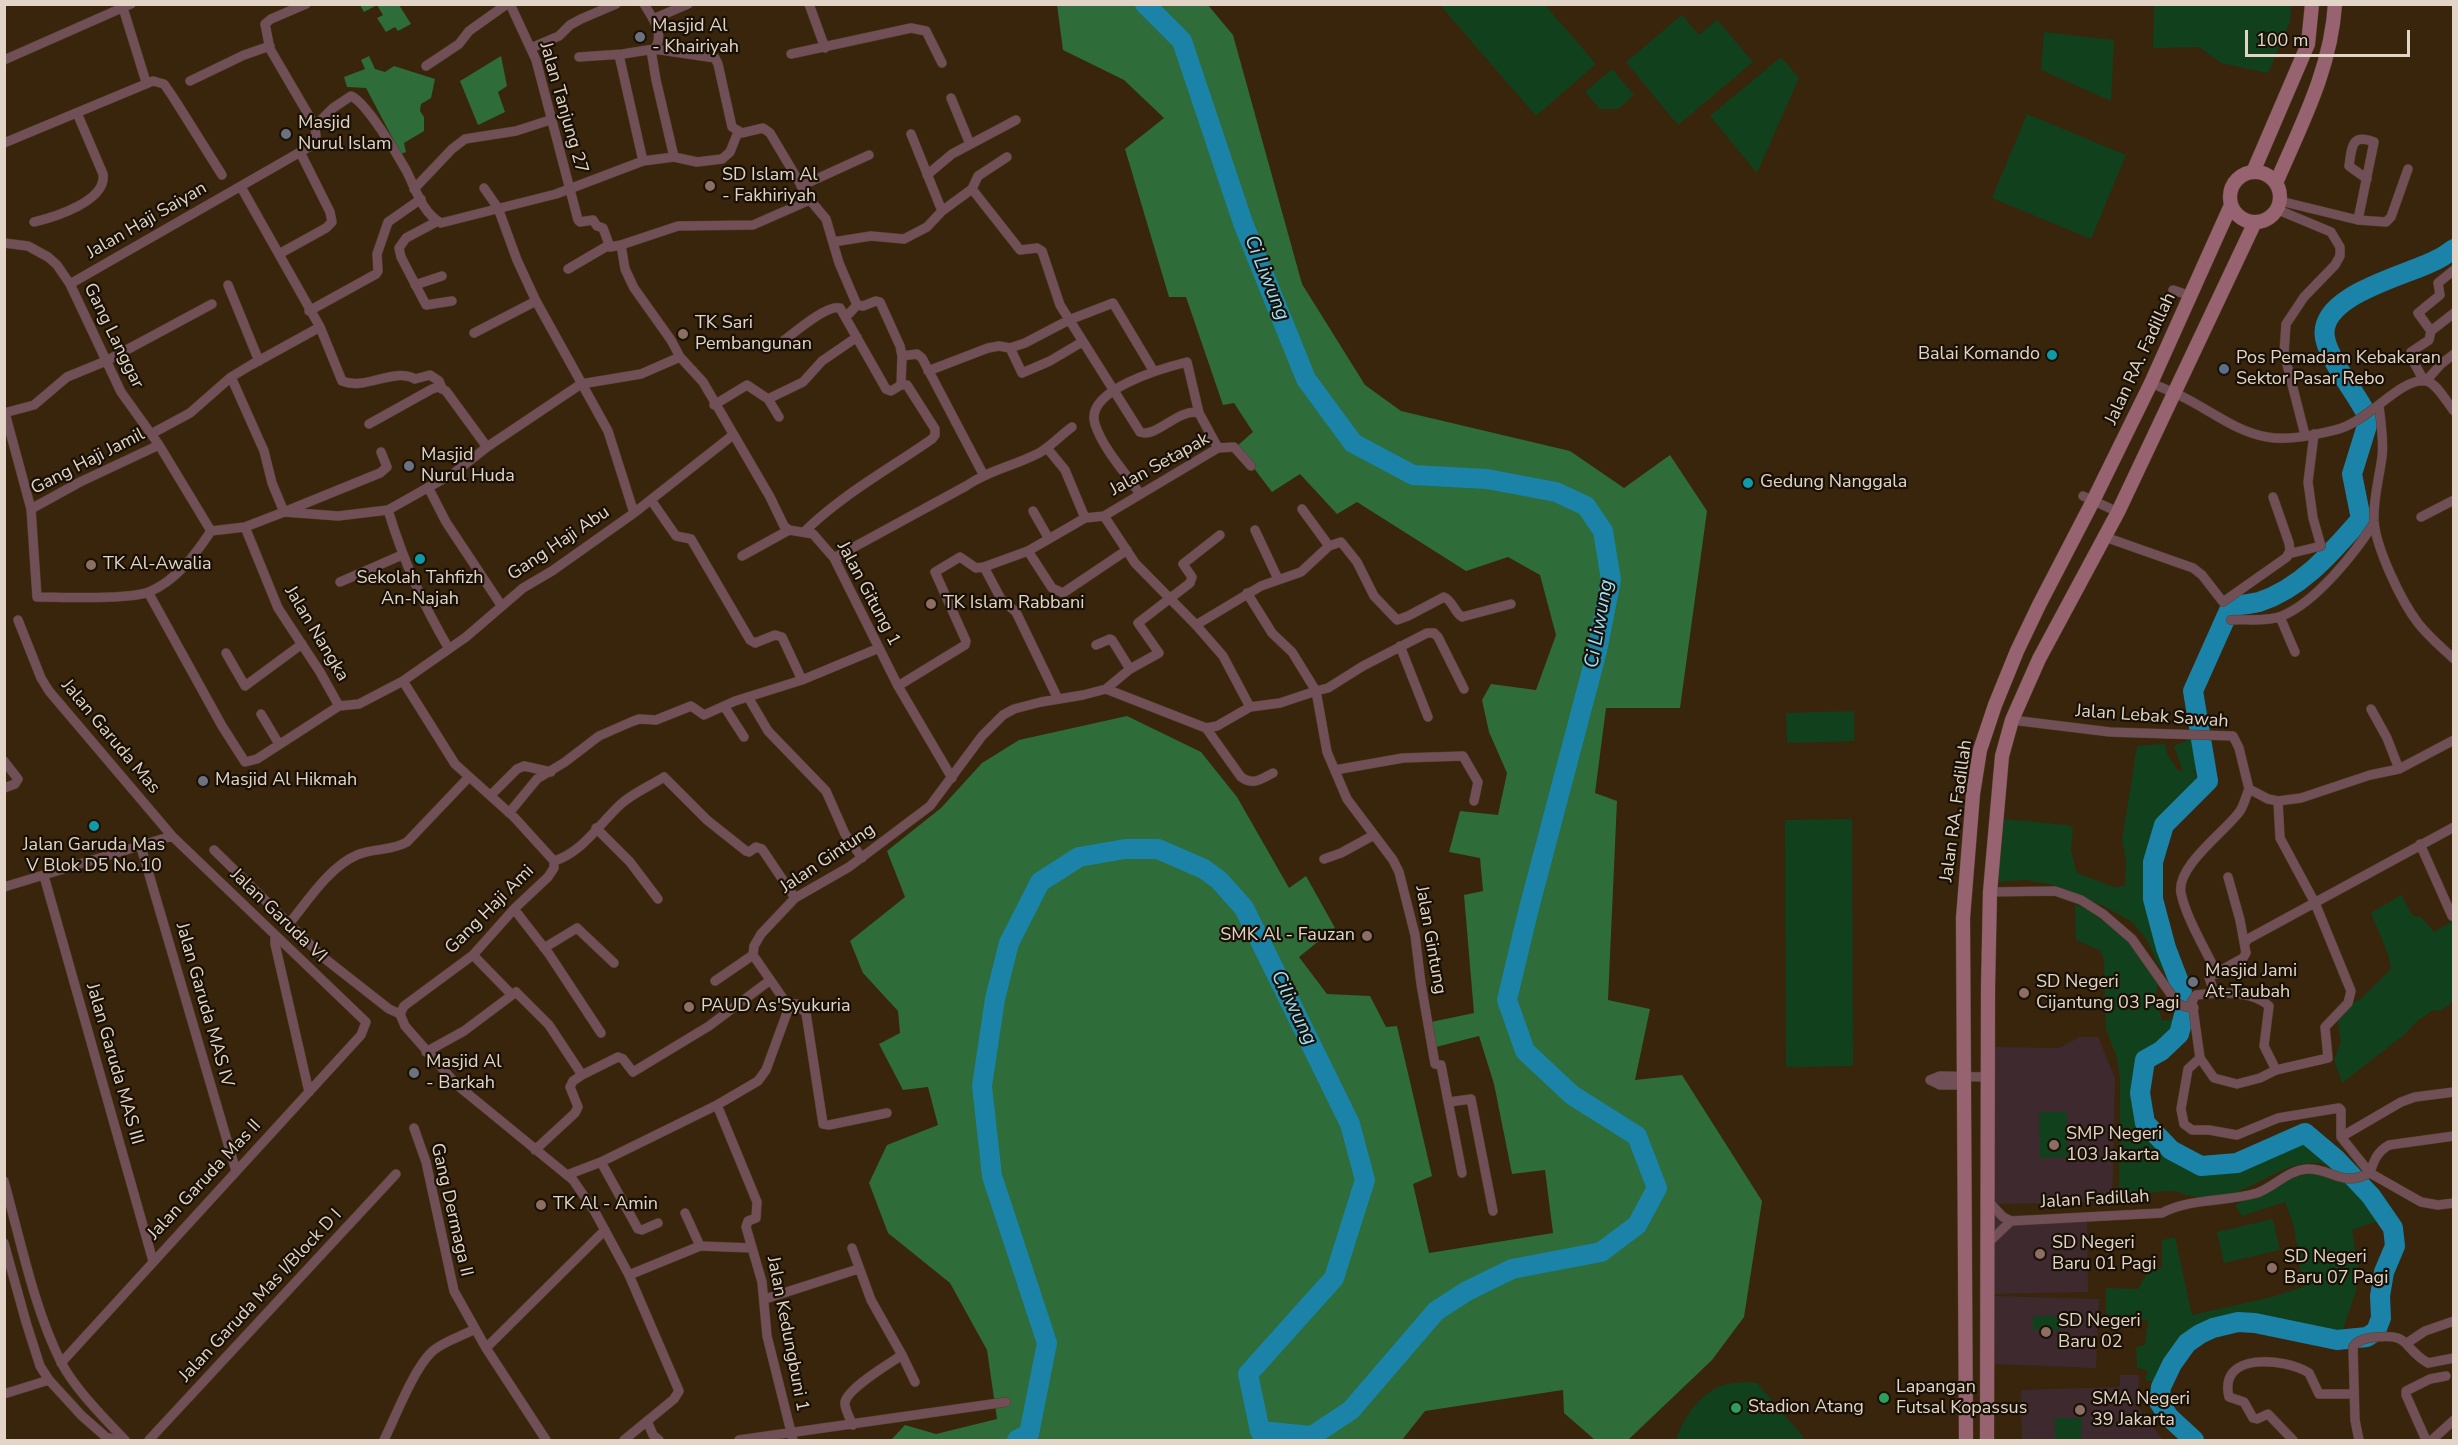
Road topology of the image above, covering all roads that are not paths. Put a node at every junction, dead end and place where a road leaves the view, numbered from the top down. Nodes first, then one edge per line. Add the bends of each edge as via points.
1 (306, 4) edge
2 (508, 4) edge
3 (616, 4) edge
4 (644, 4) edge
5 (688, 4) edge
6 (809, 4) edge
7 (2312, 4) edge
8 (2335, 4) edge
9 (127, 6) edge
10 (290, 8) edge
11 (653, 19) junction
12 (270, 46) junction
13 (531, 48) junction
14 (654, 48) junction
15 (825, 48) junction
16 (791, 54) dead end
17 (619, 55) junction
18 (579, 57) dead end
19 (5, 59) edge
20 (942, 63) dead end
21 (426, 66) dead end
22 (190, 81) dead end
23 (146, 82) junction
24 (951, 98) dead end
25 (77, 113) junction
26 (550, 120) junction
27 (1016, 120) dead end
28 (315, 126) junction
29 (738, 132) junction
30 (911, 134) dead end
31 (4, 142) edge
32 (970, 144) junction
33 (300, 152) junction
34 (869, 155) dead end
35 (674, 157) junction
36 (1007, 157) dead end
37 (643, 161) junction
38 (2408, 169) dead end
39 (2253, 172) junction
40 (927, 175) junction
41 (222, 176) dead end
42 (2367, 179) dead end
43 (2276, 183) junction
44 (801, 186) junction
45 (241, 187) junction
46 (484, 188) dead end
47 (414, 189) junction
48 (569, 189) junction
49 (972, 189) junction
50 (421, 199) junction
51 (810, 200) junction
52 (2231, 205) junction
53 (2278, 205) junction
54 (498, 208) junction
55 (942, 211) junction
56 (2358, 220) junction
57 (438, 221) junction
58 (34, 222) dead end
59 (2255, 222) junction
60 (833, 242) junction
61 (4, 243) edge
62 (609, 245) junction
63 (621, 245) junction
64 (279, 254) junction
65 (568, 269) dead end
66 (2454, 270) edge
67 (442, 276) dead end
68 (70, 284) junction
69 (228, 285) dead end
70 (415, 285) junction
71 (2173, 290) dead end
72 (2191, 296) junction
73 (452, 301) dead end
74 (536, 301) junction
75 (212, 304) dead end
76 (857, 305) junction
77 (309, 311) junction
78 (2454, 313) edge
79 (846, 317) junction
80 (1069, 320) junction
81 (320, 327) junction
82 (2431, 331) junction
83 (474, 333) dead end
84 (857, 337) junction
85 (782, 342) dead end
86 (1082, 342) junction
87 (1010, 348) junction
88 (2454, 354) edge
89 (903, 356) junction
90 (680, 357) junction
91 (106, 361) junction
92 (260, 361) junction
93 (1153, 370) junction
94 (928, 371) junction
95 (231, 377) junction
96 (2425, 381) junction
97 (2151, 383) junction
98 (581, 384) junction
99 (901, 385) junction
100 (442, 388) junction
101 (1114, 392) junction
102 (2175, 393) junction
103 (768, 399) junction
104 (714, 405) junction
105 (2379, 406) junction
106 (2454, 411) edge
107 (5, 413) edge
108 (1199, 413) junction
109 (778, 417) dead end
110 (369, 424) dead end
111 (1071, 427) dead end
112 (151, 434) junction
113 (733, 435) junction
114 (2309, 435) junction
115 (159, 445) junction
116 (487, 447) junction
117 (1047, 448) junction
118 (1218, 448) junction
119 (381, 452) dead end
120 (1251, 466) dead end
121 (983, 474) junction
122 (428, 487) junction
123 (1140, 494) junction
124 (2273, 497) dead end
125 (2088, 499) junction
126 (651, 500) junction
127 (2454, 500) edge
128 (31, 509) junction
129 (1302, 509) dead end
130 (388, 510) junction
131 (1033, 511) dead end
132 (284, 512) junction
133 (2118, 512) junction
134 (634, 513) junction
135 (1104, 516) junction
136 (2421, 517) dead end
137 (1085, 518) junction
138 (2374, 523) junction
139 (245, 527) junction
140 (789, 530) junction
141 (1255, 530) dead end
142 (211, 531) junction
143 (805, 531) junction
144 (1220, 535) dead end
145 (2105, 537) junction
146 (1049, 539) junction
147 (1329, 546) junction
148 (1127, 550) junction
149 (1028, 551) junction
150 (2288, 554) junction
151 (402, 555) junction
152 (741, 556) dead end
153 (834, 558) junction
154 (984, 567) junction
155 (1278, 579) junction
156 (340, 582) dead end
157 (148, 592) junction
158 (1247, 593) junction
159 (1171, 600) junction
160 (1511, 604) dead end
161 (501, 605) junction
162 (2280, 617) junction
163 (18, 620) dead end
164 (2231, 620) dead end
165 (1196, 625) junction
166 (302, 644) junction
167 (1096, 645) dead end
168 (1400, 646) junction
169 (879, 648) junction
170 (449, 649) junction
171 (2295, 651) dead end
172 (226, 653) dead end
173 (2454, 659) edge
174 (1130, 669) junction
175 (802, 680) junction
176 (404, 681) junction
177 (898, 686) junction
178 (1106, 689) junction
179 (1464, 689) dead end
180 (1316, 692) junction
181 (748, 697) junction
182 (1058, 699) junction
183 (339, 706) junction
184 (724, 706) junction
185 (1250, 707) junction
186 (2371, 709) dead end
187 (261, 714) dead end
188 (1428, 717) dead end
189 (2012, 720) junction
190 (1206, 728) junction
191 (744, 737) dead end
192 (2454, 740) edge
193 (279, 744) junction
194 (4, 760) edge
195 (2399, 769) junction
196 (1335, 770) junction
197 (550, 772) junction
198 (1273, 773) dead end
199 (468, 778) junction
200 (952, 778) junction
201 (4, 788) edge
202 (2249, 789) junction
203 (491, 795) junction
204 (1474, 801) dead end
205 (2278, 801) junction
206 (509, 813) junction
207 (2454, 827) edge
208 (596, 828) junction
209 (1374, 835) junction
210 (172, 836) junction
211 (2421, 844) junction
212 (141, 847) junction
213 (214, 850) dead end
214 (862, 858) junction
215 (1324, 859) dead end
216 (554, 861) junction
217 (44, 876) junction
218 (2228, 877) dead end
219 (4, 887) edge
220 (1990, 892) junction
221 (795, 898) junction
222 (658, 900) dead end
223 (2315, 903) junction
224 (514, 909) junction
225 (2452, 916) dead end
226 (288, 925) junction
227 (275, 937) junction
228 (2245, 943) junction
229 (544, 948) junction
230 (472, 955) junction
231 (753, 955) junction
232 (614, 963) dead end
233 (2217, 974) junction
234 (715, 981) dead end
235 (770, 981) junction
236 (2214, 992) junction
237 (512, 995) junction
238 (788, 1005) junction
239 (2189, 1007) junction
240 (400, 1014) junction
241 (363, 1018) joint
242 (601, 1033) dead end
243 (426, 1052) junction
244 (2200, 1058) junction
245 (2276, 1070) junction
246 (582, 1075) junction
247 (1987, 1077) junction
248 (1963, 1080) junction
249 (309, 1092) junction
250 (2454, 1092) edge
251 (1449, 1102) junction
252 (717, 1105) junction
253 (887, 1113) dead end
254 (414, 1128) dead end
255 (2454, 1136) edge
256 (2341, 1137) junction
257 (535, 1150) junction
258 (602, 1162) junction
259 (236, 1171) junction
260 (1462, 1173) dead end
261 (2370, 1173) junction
262 (396, 1174) dead end
263 (567, 1175) junction
264 (4, 1181) edge
265 (1987, 1200) junction
266 (2454, 1203) edge
267 (1493, 1211) dead end
268 (685, 1213) dead end
269 (2011, 1221) junction
270 (658, 1223) dead end
271 (16, 1224) junction
272 (4, 1227) edge
273 (605, 1230) junction
274 (4, 1243) edge
275 (1987, 1245) junction
276 (700, 1246) junction
277 (752, 1248) junction
278 (852, 1248) dead end
279 (153, 1261) junction
280 (858, 1269) junction
281 (629, 1275) junction
282 (765, 1299) junction
283 (2454, 1321) edge
284 (475, 1329) junction
285 (2407, 1343) junction
286 (486, 1348) junction
287 (902, 1355) junction
288 (2454, 1358) edge
289 (61, 1363) junction
290 (2446, 1376) dead end
291 (49, 1380) junction
292 (915, 1382) dead end
293 (7, 1393) dead end
294 (2355, 1394) junction
295 (1006, 1402) dead end
296 (2454, 1420) edge
297 (647, 1421) junction
298 (853, 1425) junction
299 (791, 1437) edge
300 (116, 1440) edge
301 (125, 1440) edge
302 (149, 1440) edge
303 (384, 1440) edge
304 (546, 1440) edge
305 (624, 1440) edge
306 (659, 1440) edge
307 (739, 1440) edge
308 (1966, 1440) edge
309 (1987, 1440) edge
310 (2294, 1440) edge
311 (2359, 1440) edge
312 (2426, 1440) edge
313 (2432, 1440) edge

1 - 10 street
2 - 13 street, Jalan Tanjung 27
2 - 21 street
3 - 13 street
4 - 11 street
5 - 11 street
6 - 15 street
7 - 39 main road via 2308,44
8 - 43 main road via 2332,39 2322,75
9 - 19 street
9 - 23 street
10 - 12 street via 265,24
11 - 14 street via 659,34
12 - 22 street
12 - 28 street
13 - 26 street, Jalan Tanjung 27
14 - 17 street
14 - 29 street via 717,60 730,124
14 - 35 street via 656,80
15 - 16 street
15 - 20 street via 918,29 929,35
17 - 18 street
17 - 37 street
23 - 25 street
23 - 41 street via 164,84
24 - 32 street
25 - 31 street
25 - 58 street via 103,174 103,183 77,207
26 - 47 street via 516,131 465,139
26 - 48 street, Jalan Tanjung 27
27 - 32 street
28 - 33 street via 314,142
28 - 47 street via 353,96 379,127
29 - 35 street via 723,159 697,162
29 - 44 street via 768,130
30 - 40 street
32 - 40 street via 942,160
33 - 45 street, Jalan Haji Saiyan
33 - 64 street via 332,222
34 - 44 street
35 - 37 street
36 - 49 street via 978,176
37 - 48 street
38 - 56 street via 2389,220
39 - 43 main road via 2266,174
39 - 52 main road via 2235,181
40 - 55 street
42 - 56 street
43 - 53 main road
44 - 51 street
45 - 64 street
45 - 68 street, Jalan Haji Saiyan
46 - 54 street
47 - 50 street
48 - 54 street
48 - 62 street, Jalan Tanjung 27 via 578,220 594,220 603,228
49 - 55 street
49 - 80 street via 1020,250 1042,251 1057,298
50 - 57 street
50 - 77 street via 388,222 377,254 376,274
51 - 60 street via 824,216
51 - 63 street via 753,225 678,226
52 - 59 main road via 2240,217
52 - 72 main road, Jalan RA. Fadillah
53 - 56 street
53 - 59 main road via 2265,219
53 - 114 street via 2331,232 2340,247 2336,265 2304,297 2286,324 2284,353
54 - 57 street via 446,223
54 - 74 street via 516,260
55 - 60 street via 927,226 904,239 871,236
57 - 70 street via 406,238 399,248
59 - 102 main road, Jalan RA. Fadillah
60 - 76 street
61 - 68 street, Gang Langgar via 28,246 48,257
62 - 63 street
62 - 65 street
63 - 90 street via 629,279
64 - 77 street
66 - 82 street via 2438,283 2440,295 2418,313
67 - 70 street
68 - 91 street, Gang Langgar
69 - 92 street
70 - 73 street via 428,307
71 - 72 street
72 - 97 main road, Jalan RA. Fadillah
74 - 83 street
74 - 98 street
75 - 91 street
76 - 79 street
76 - 89 street via 879,301
77 - 81 street
78 - 82 street
79 - 84 street
79 - 85 street via 840,308 834,307
80 - 86 street
80 - 87 street
80 - 93 street via 1113,303
81 - 92 street
81 - 100 street via 344,382 398,375 419,379 430,375
82 - 96 street via 2429,340 2411,352 2410,357
84 - 99 street via 886,389 891,391
84 - 103 street via 822,361 803,382
86 - 87 street via 1022,373
86 - 101 street
87 - 94 street via 988,348
88 - 96 street
89 - 94 street via 918,354
89 - 99 street
90 - 98 street via 641,374
90 - 104 street via 703,382
91 - 107 street via 67,377 34,405
91 - 112 street, Gang Langgar via 121,392
92 - 95 street
93 - 101 street
93 - 108 street via 1187,362
94 - 121 street
95 - 112 street via 190,413
95 - 132 street via 264,451
96 - 105 street via 2399,388
96 - 106 street
97 - 102 street
97 - 125 main road, Jalan RA. Fadillah
98 - 116 street
98 - 134 street via 608,431
99 - 143 street via 909,387 935,435 861,485
100 - 110 street via 432,388
100 - 116 street
101 - 108 street via 1133,424 1144,434 1190,412
101 - 123 street via 1100,400 1095,423
102 - 114 street via 2253,434 2268,438
102 - 133 main road, Jalan RA. Fadillah
103 - 104 street via 747,385
103 - 109 street
104 - 113 street
105 - 114 street via 2361,420
105 - 138 street via 2382,457
107 - 128 street
108 - 118 street
111 - 117 street
112 - 115 street, Gang Langgar
113 - 126 street, Gang Haji Abu
113 - 140 street
114 - 150 street via 2308,482 2321,546
115 - 128 street, Gang Haji Jamil
115 - 142 street, Gang Langgar
116 - 122 street via 454,473
117 - 121 street via 1023,461
117 - 137 street via 1065,470
118 - 120 street, Jalan Setapak via 1234,447
118 - 123 street, Jalan Setapak
119 - 132 street via 387,468 380,473
121 - 153 street
122 - 130 street
122 - 161 street via 446,522
123 - 135 street, Jalan Setapak
124 - 150 street via 2289,543
125 - 133 street
125 - 248 main road, Jalan RA. Fadillah via 2017,651 1980,750 1964,879
126 - 134 street, Gang Haji Abu
126 - 175 street via 676,536 691,539 750,640 758,643 775,635 783,637
127 - 136 street
128 - 157 street via 37,597
129 - 147 street
130 - 132 street via 338,516
130 - 151 street
131 - 146 street
132 - 139 street
133 - 145 main road, Jalan RA. Fadillah
134 - 161 street, Gang Haji Abu
135 - 137 street
135 - 148 street
137 - 146 street
138 - 162 street via 2332,577
138 - 173 street via 2390,572 2412,615
139 - 142 street
139 - 166 street, Jalan Nangka via 278,608
140 - 143 street
140 - 152 street
141 - 155 street
142 - 157 street via 180,571
143 - 153 street, Jalan Gitung 1 via 813,534
144 - 159 street, Jalan Gintung via 1183,564 1192,580
145 - 150 street via 2193,568 2223,602
145 - 189 main road, Jalan RA. Fadillah via 2051,635
146 - 149 street
147 - 155 street via 1301,572
147 - 160 street via 1343,543 1374,596 1397,620 1444,597 1462,618
148 - 149 street via 1063,593 1052,588
148 - 159 street
149 - 154 street
151 - 156 street
151 - 170 street via 424,607
153 - 169 street, Jalan Gitung 1
154 - 177 street via 976,568 960,557 935,572 965,645
154 - 182 street via 1001,599 1016,612
155 - 158 street
157 - 193 street via 243,761 257,759
158 - 165 street
158 - 180 street, Jalan Gintung via 1272,633 1292,652
159 - 165 street
159 - 174 street, Jalan Gintung via 1138,623 1159,653
161 - 170 street, Gang Haji Abu
162 - 164 street
162 - 171 street
163 - 210 street, Jalan Garuda Mas via 40,678 49,691
165 - 185 street via 1223,656
166 - 172 street via 245,686
166 - 183 street, Jalan Nangka
167 - 174 street via 1112,640
168 - 179 street via 1434,633
168 - 180 street
168 - 188 street
169 - 175 street
169 - 177 street, Jalan Gitung 1
170 - 176 street, Gang Haji Abu
174 - 178 street, Jalan Gintung
175 - 181 street
176 - 183 street, Jalan Nangka via 359,704
176 - 199 street via 447,753
177 - 200 street, Jalan Gitung 1
178 - 182 street, Jalan Gintung
178 - 190 street
180 - 185 street
180 - 196 street, Jalan Gintung via 1327,752
181 - 184 street
181 - 214 street via 768,731 826,791 845,834
182 - 200 street, Jalan Gintung via 1003,715 982,736
183 - 193 street
184 - 191 street
184 - 197 street via 704,715 691,706 656,720 631,722 599,736
185 - 190 street
186 - 195 street
187 - 193 street
189 - 202 street, Jalan Lebak Sawah via 2095,731 2233,736
189 - 220 main road, Jalan RA. Fadillah via 2002,756
190 - 198 street via 1247,782 1254,783
192 - 195 street
194 - 201 street via 18,779
195 - 205 street
196 - 204 street via 1404,758 1463,756 1478,782
196 - 209 street, Jalan Gintung via 1347,799
197 - 203 street via 524,766
197 - 206 street via 537,779
199 - 203 street
199 - 226 street via 407,842 366,852 345,862
200 - 214 street, Jalan Gintung via 930,806
202 - 205 street
202 - 233 street via 2240,811 2204,849 2181,886
203 - 206 street
205 - 223 street via 2280,838
206 - 216 street
207 - 211 street
208 - 216 street, Gang Haji Ami via 572,853
208 - 221 street, Gang Haji Ami via 623,802 664,777 706,820 746,852 756,847 762,849
208 - 222 street via 630,862
209 - 215 street
209 - 251 street, Jalan Gintung via 1402,880 1415,935 1435,1064 1441,1065
210 - 212 street
210 - 227 street, Jalan Garuda VI
211 - 223 street
211 - 225 street
212 - 217 street
212 - 259 street, Jalan Garuda MAS IV
213 - 226 street
214 - 221 street, Jalan Gintung
216 - 224 street, Gang Haji Ami via 548,877
217 - 219 street
217 - 279 street, Jalan Garuda MAS III
218 - 228 street
220 - 239 street via 2055,891 2081,900 2132,939 2174,999
220 - 247 main road, Jalan RA. Fadillah
221 - 231 street, Jalan Gintung via 761,934
223 - 228 street
223 - 245 street via 2351,996 2325,1027 2328,1058
224 - 229 street
224 - 230 street, Gang Haji Ami
226 - 240 street via 334,967
227 - 241 street, Jalan Garuda VI
227 - 249 street
228 - 233 street via 2243,958
229 - 232 street via 579,928
229 - 242 street
230 - 237 street
230 - 240 street, Gang Haji Ami via 404,1006
231 - 234 street
231 - 235 street
233 - 236 street via 2208,978
235 - 238 street
235 - 246 street via 709,1026 634,1072 618,1057
236 - 239 street via 2195,996
236 - 245 street via 2260,1000 2269,1006 2264,1046
237 - 243 street via 464,1031
237 - 246 street via 516,992 549,1025
238 - 252 street via 766,1070 758,1081
238 - 253 street via 797,1004 806,1013 823,1124
239 - 244 street
240 - 243 street
241 - 249 street, Jalan Garuda Mas II via 366,1025 361,1035
243 - 257 street via 457,1085
244 - 245 street via 2214,1078 2237,1084
244 - 256 street via 2188,1069 2181,1108 2184,1124 2192,1130 2237,1135 2278,1118 2339,1108
246 - 257 street via 570,1087 578,1107 575,1113
247 - 248 street
247 - 265 main road, Jalan RA. Fadillah
248 - 308 main road, Jalan RA. Fadillah
249 - 259 street, Jalan Garuda Mas II
250 - 256 street via 2401,1102
251 - 260 street, Jalan Gintung
251 - 267 street via 1471,1099
252 - 258 street
252 - 277 street, Jalan Kedungbuni 1 via 757,1202 756,1218 748,1221 746,1227
254 - 284 street, Gang Dermaga II via 426,1162 450,1282
255 - 261 street via 2389,1145 2380,1150
256 - 261 street
257 - 263 street
258 - 263 street
258 - 270 street via 638,1229
259 - 279 street, Jalan Garuda Mas II
261 - 266 street via 2421,1202
261 - 269 street, Jalan Fadillah via 2353,1179 2307,1169 2291,1173 2257,1192 2184,1204 2162,1213
262 - 302 street, Jalan Garuda Mas I/Block D I
263 - 273 street
264 - 271 street
265 - 269 street
265 - 275 main road, Jalan RA. Fadillah
268 - 276 street
269 - 275 street
271 - 272 street
271 - 289 street
273 - 281 street
273 - 286 street
274 - 291 street via 40,1365
275 - 309 main road, Jalan RA. Fadillah
276 - 277 street
276 - 281 street
277 - 282 street, Jalan Kedungbuni 1
278 - 280 street
279 - 289 street, Jalan Garuda Mas II
280 - 282 street
280 - 287 street
281 - 297 street via 679,1391
282 - 299 street, Jalan Kedungbuni 1 via 767,1336
283 - 285 street via 2425,1331
284 - 286 street, Gang Dermaga II
284 - 303 street via 428,1356
285 - 288 street via 2428,1363
285 - 294 street via 2391,1336 2355,1343
286 - 304 street, Gang Dermaga II
287 - 292 street
287 - 298 street via 846,1399
289 - 301 street
290 - 312 street via 2406,1391
291 - 293 street
291 - 300 street via 88,1422
294 - 310 street via 2319,1394 2309,1373 2284,1363 2262,1361 2237,1368 2229,1379 2229,1396 2244,1402 2253,1418 2268,1414
294 - 311 street
295 - 298 street
296 - 313 street
297 - 305 street
297 - 306 street
298 - 299 street
299 - 307 street

